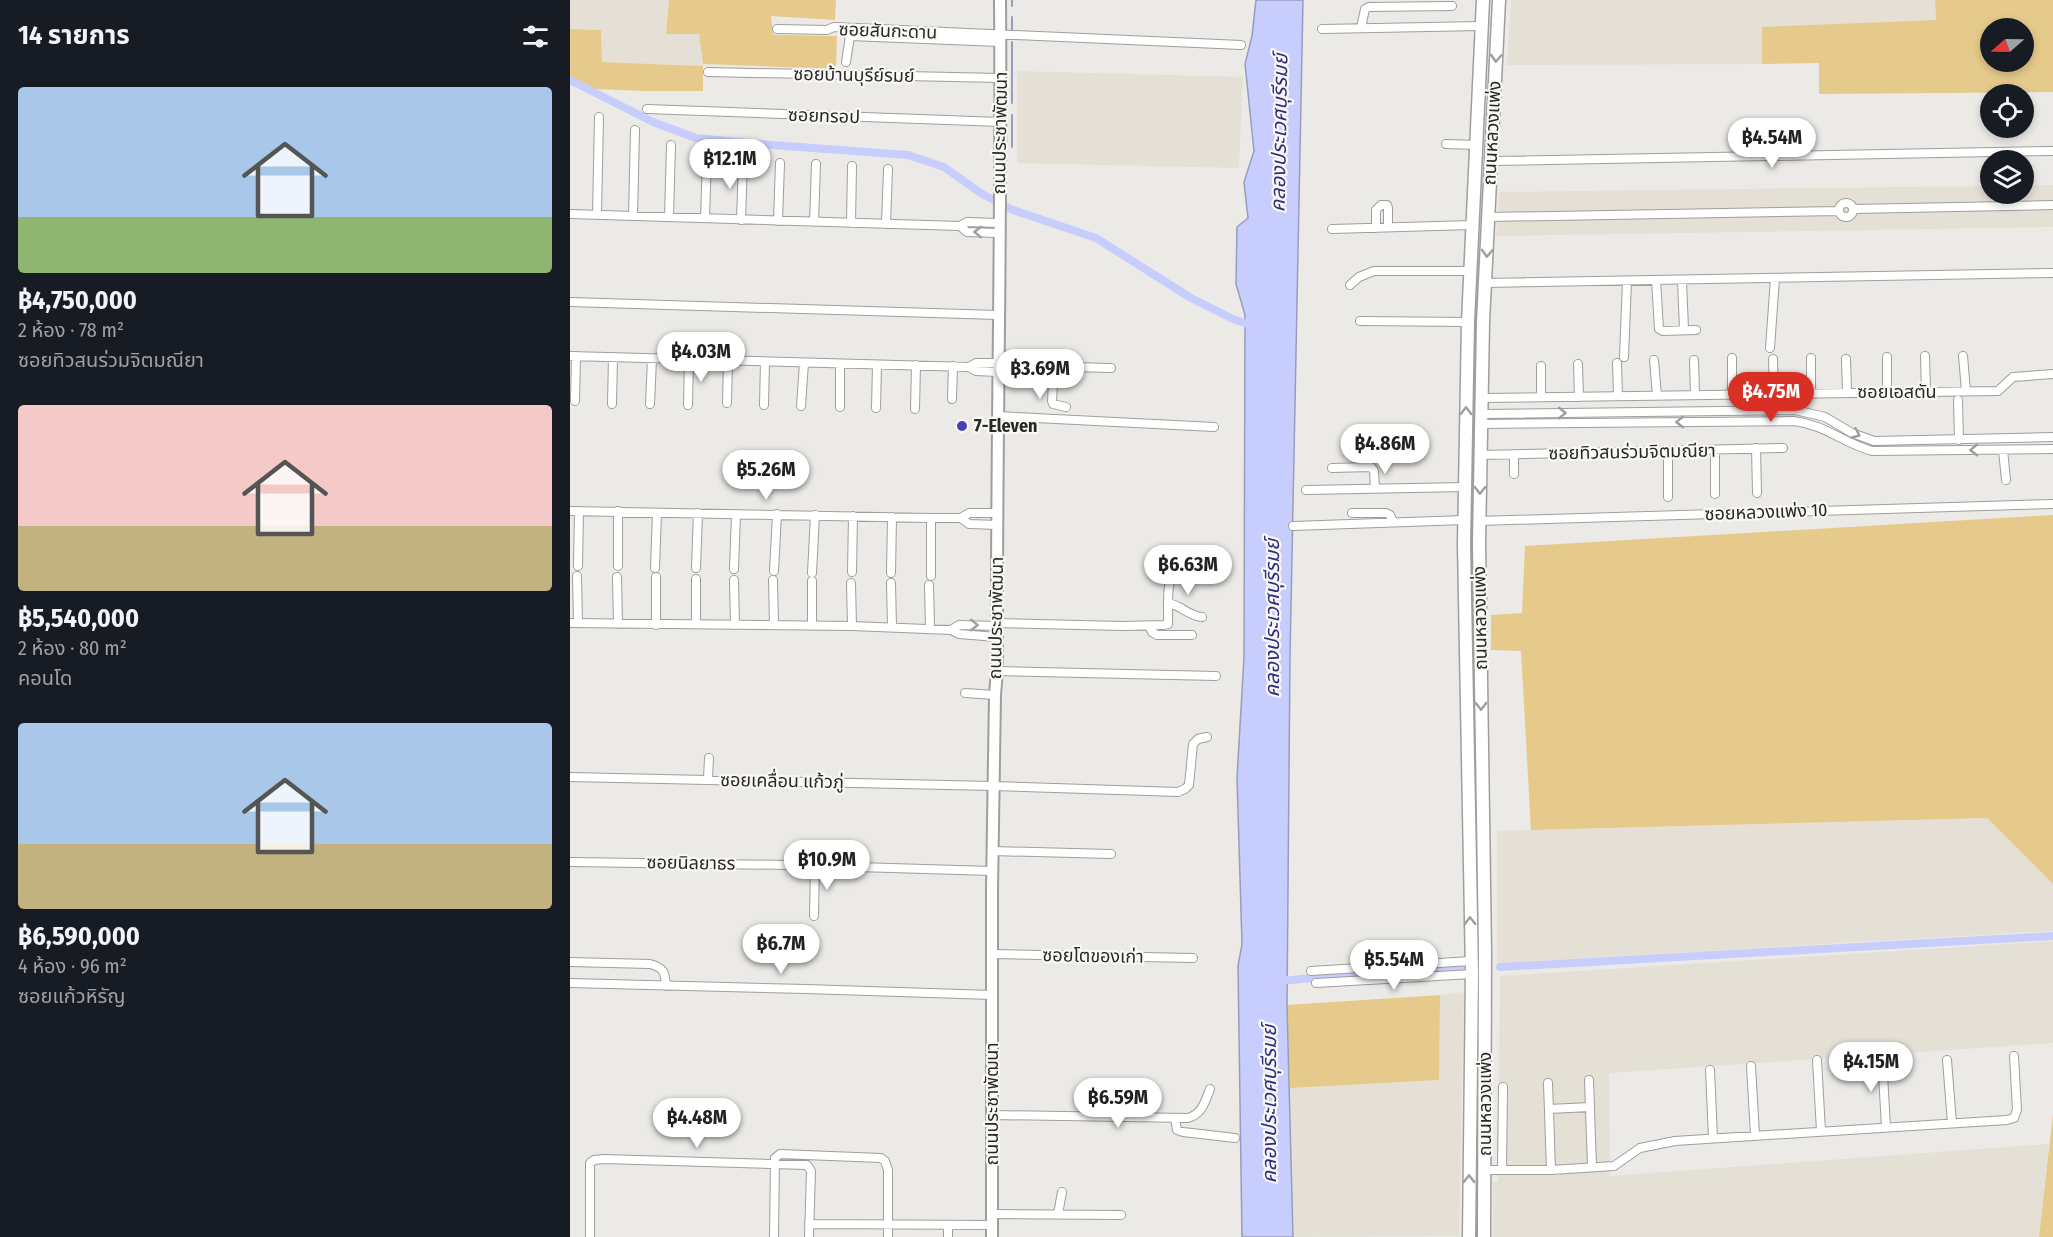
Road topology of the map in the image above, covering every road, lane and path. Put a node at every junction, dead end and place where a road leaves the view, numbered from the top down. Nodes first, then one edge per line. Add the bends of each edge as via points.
1 (1000, 0) edge
2 (1483, 0) edge
3 (1499, 0) edge
4 (1452, 6) dead end
5 (1481, 26) junction
6 (1361, 28) junction
7 (777, 29) dead end
8 (1322, 29) dead end
9 (1000, 39) junction
10 (1241, 45) dead end
11 (846, 62) dead end
12 (708, 72) dead end
13 (1001, 78) junction
14 (647, 109) dead end
15 (599, 117) dead end
16 (1001, 122) junction
17 (635, 130) dead end
18 (1446, 144) dead end
19 (1476, 144) junction
20 (671, 145) dead end
21 (2053, 152) edge
22 (707, 158) dead end
23 (743, 161) dead end
24 (1491, 161) junction
25 (780, 163) dead end
26 (816, 164) dead end
27 (852, 166) dead end
28 (888, 168) dead end
29 (2053, 205) edge
30 (570, 214) edge
31 (597, 215) junction
32 (633, 216) junction
33 (669, 217) junction
34 (1488, 217) junction
35 (705, 218) junction
36 (741, 219) junction
37 (778, 221) junction
38 (814, 222) junction
39 (851, 223) junction
40 (886, 224) junction
41 (1472, 225) junction
42 (1388, 227) junction
43 (999, 228) junction
44 (1376, 228) junction
45 (1332, 229) dead end
46 (1470, 270) junction
47 (2053, 273) edge
48 (1775, 278) junction
49 (1656, 280) junction
50 (1682, 280) junction
51 (1627, 281) junction
52 (1485, 283) junction
53 (1350, 285) dead end
54 (570, 302) edge
55 (998, 315) junction
56 (1360, 321) dead end
57 (1468, 322) junction
58 (1483, 322) junction
59 (1684, 330) junction
60 (1696, 330) dead end
61 (1770, 348) dead end
62 (573, 356) edge
63 (1925, 356) dead end
64 (1964, 356) dead end
65 (613, 357) junction
66 (1887, 357) dead end
67 (1732, 358) dead end
68 (1811, 358) dead end
69 (1846, 358) dead end
70 (652, 359) junction
71 (1773, 359) dead end
72 (689, 360) junction
73 (1654, 360) dead end
74 (1694, 360) dead end
75 (728, 361) junction
76 (765, 362) junction
77 (804, 363) junction
78 (840, 364) junction
79 (877, 364) junction
80 (1578, 364) dead end
81 (916, 365) junction
82 (953, 366) junction
83 (1054, 366) junction
84 (1541, 366) dead end
85 (997, 367) junction
86 (1111, 368) dead end
87 (2053, 374) edge
88 (1926, 391) junction
89 (1966, 391) junction
90 (1811, 392) junction
91 (1847, 392) junction
92 (1887, 392) junction
93 (1732, 393) junction
94 (1774, 393) junction
95 (1695, 394) junction
96 (1657, 395) junction
97 (1618, 396) junction
98 (1579, 397) junction
99 (1482, 398) junction
100 (1541, 398) junction
101 (952, 399) dead end
102 (575, 400) dead end
103 (1958, 400) dead end
104 (612, 404) dead end
105 (650, 404) dead end
106 (727, 404) dead end
107 (688, 405) dead end
108 (764, 405) dead end
109 (801, 406) dead end
110 (1066, 406) dead end
111 (840, 407) dead end
112 (876, 408) dead end
113 (915, 409) dead end
114 (1534, 413) junction
115 (998, 417) junction
116 (1482, 419) junction
117 (1535, 424) junction
118 (1214, 427) dead end
119 (2053, 437) edge
120 (1959, 440) junction
121 (1756, 448) junction
122 (1783, 448) dead end
123 (2053, 448) edge
124 (2004, 450) junction
125 (1668, 451) junction
126 (1715, 451) junction
127 (1514, 454) junction
128 (1481, 455) junction
129 (1332, 468) dead end
130 (1514, 474) dead end
131 (2006, 480) dead end
132 (1465, 487) junction
133 (1375, 488) junction
134 (1306, 490) dead end
135 (1757, 493) dead end
136 (1715, 495) dead end
137 (1668, 497) dead end
138 (2053, 504) edge
139 (570, 511) edge
140 (579, 511) junction
141 (618, 511) junction
142 (657, 513) junction
143 (698, 513) junction
144 (997, 513) junction
145 (1352, 513) dead end
146 (736, 514) junction
147 (777, 514) junction
148 (815, 515) junction
149 (853, 516) junction
150 (892, 517) junction
151 (931, 518) junction
152 (961, 518) junction
153 (1464, 519) junction
154 (1479, 521) junction
155 (1393, 522) junction
156 (998, 525) junction
157 (1293, 526) dead end
158 (1479, 543) junction
159 (1464, 544) junction
160 (1198, 563) dead end
161 (578, 566) dead end
162 (618, 566) dead end
163 (656, 568) dead end
164 (696, 568) dead end
165 (734, 569) dead end
166 (774, 571) dead end
167 (852, 572) dead end
168 (891, 573) dead end
169 (577, 576) dead end
170 (617, 577) dead end
171 (656, 578) dead end
172 (696, 579) dead end
173 (734, 580) dead end
174 (773, 580) dead end
175 (851, 583) dead end
176 (891, 583) dead end
177 (1168, 603) junction
178 (1202, 617) dead end
179 (574, 623) edge
180 (618, 624) junction
181 (696, 624) junction
182 (656, 625) junction
183 (735, 625) junction
184 (774, 625) junction
185 (812, 626) junction
186 (852, 626) junction
187 (1149, 626) junction
188 (892, 627) junction
189 (930, 628) junction
190 (997, 628) junction
191 (1192, 635) dead end
192 (997, 672) junction
193 (1216, 676) dead end
194 (965, 693) dead end
195 (995, 695) junction
196 (1207, 737) dead end
197 (709, 758) dead end
198 (570, 777) edge
199 (708, 779) junction
200 (993, 786) junction
201 (992, 851) junction
202 (1111, 854) dead end
203 (570, 862) edge
204 (815, 865) junction
205 (992, 871) junction
206 (814, 916) dead end
207 (993, 954) junction
208 (1193, 958) dead end
209 (1472, 961) junction
210 (570, 962) edge
211 (1311, 971) dead end
212 (1472, 974) junction
213 (570, 983) edge
214 (1316, 983) dead end
215 (666, 986) junction
216 (992, 995) junction
217 (2014, 1056) dead end
218 (1882, 1057) dead end
219 (1817, 1060) dead end
220 (1947, 1060) dead end
221 (1751, 1066) dead end
222 (1710, 1070) dead end
223 (1589, 1080) dead end
224 (1548, 1083) dead end
225 (1503, 1087) dead end
226 (1210, 1089) dead end
227 (1590, 1107) junction
228 (1549, 1109) junction
229 (993, 1115) junction
230 (1175, 1119) junction
231 (1952, 1123) junction
232 (1886, 1127) junction
233 (1821, 1131) junction
234 (1755, 1135) junction
235 (1235, 1138) dead end
236 (1713, 1138) junction
237 (775, 1163) junction
238 (1592, 1167) junction
239 (1485, 1170) junction
240 (1502, 1170) junction
241 (1551, 1170) junction
242 (1062, 1192) dead end
243 (1058, 1214) junction
244 (1121, 1215) dead end
245 (992, 1220) junction
246 (809, 1224) junction
247 (888, 1224) junction
248 (948, 1224) junction
249 (590, 1237) edge
250 (774, 1237) edge
251 (809, 1237) edge
252 (888, 1237) edge
253 (948, 1237) edge
254 (992, 1237) edge
255 (1469, 1237) edge
256 (1484, 1237) edge

1 - 9 street, ถนนประชาพัฒนา
2 - 5 main road, ถนนหลวงแพ่ง
3 -> 24 main road, ถนนหลวงแพ่ง
4 - 6 street via 1369,7 1365,9
5 - 6 street
5 - 19 main road, ถนนหลวงแพ่ง
6 - 8 street
7 - 9 street, ซอยสันกะดาน via 834,27
9 - 10 street
9 - 11 street via 850,36
9 - 13 street, ถนนประชาพัฒนา
12 - 13 street, ซอยบ้านบุรีย์รมย์
13 - 16 street, ถนนประชาพัฒนา
14 - 16 street, ซอยทรอป
15 - 31 street
16 - 43 street, ถนนประชาพัฒนา
17 - 32 street
18 - 19 street
19 - 41 main road, ถนนหลวงแพ่ง
20 - 33 street
21 - 24 street
22 - 35 street
23 - 36 street
24 - 34 main road, ถนนหลวงแพ่ง
25 - 37 street
26 - 38 street
27 - 39 street
28 - 40 street
29 - 34 street via 1853,210 1846,218 1839,210
30 - 31 street
31 - 32 street
32 - 33 street
33 - 35 street
34 -> 52 main road, ถนนหลวงแพ่ง
35 - 36 street
36 - 37 street
37 - 38 street
38 - 39 street
39 - 40 street
40 - 43 street via 960,226 967,222
41 - 42 street
41 - 46 main road, ถนนหลวงแพ่ง
42 - 44 street
42 - 44 street via 1388,208 1381,205 1376,210
43 - 55 street, ถนนประชาพัฒนา
44 - 45 street
46 - 53 street via 1374,271
46 - 57 main road, ถนนหลวงแพ่ง
47 - 48 street
48 - 50 street
48 - 61 street
49 - 50 street
49 - 51 street
49 - 59 street via 1659,329
50 - 59 street
51 - 52 street
51 - 97 street
52 - 58 main road, ถนนหลวงแพ่ง
54 - 55 street
55 - 85 street, ถนนประชาพัฒนา
56 - 57 street
57 - 58 main road
132 -> 57 main road, ถนนหลวงแพ่ง
58 - 99 main road, ถนนหลวงแพ่ง
59 - 60 street
62 - 65 street
62 - 102 street
63 - 88 street
64 - 89 street
65 - 70 street
65 - 104 street
66 - 92 street
67 - 93 street
68 - 90 street
69 - 91 street
70 - 72 street
70 - 105 street
71 - 94 street
72 - 75 street
72 - 107 street
73 - 96 street
74 - 95 street
75 - 76 street
75 - 106 street
76 - 77 street
76 - 108 street
77 - 78 street
77 - 109 street
78 - 79 street
78 - 111 street
79 - 81 street
79 - 112 street
80 - 98 street
81 - 82 street
81 - 113 street
82 - 85 street via 969,367 976,363
82 - 101 street
83 - 85 street
83 - 86 street
83 - 110 street via 1052,401
84 - 100 street
85 - 115 street, ถนนประชาพัฒนา
87 - 89 street, ซอยเอสตัน via 2013,377 1998,391
88 - 89 street, ซอยเอสตัน
88 - 92 street, ซอยเอสตัน
90 - 91 street, ซอยเอสตัน
90 - 94 street, ซอยเอสตัน
91 - 92 street, ซอยเอสตัน
93 - 94 street, ซอยเอสตัน
93 - 95 street, ซอยเอสตัน
95 - 96 street, ซอยเอสตัน
96 - 97 street, ซอยเอสตัน
97 - 98 street, ซอยเอสตัน
98 - 100 street, ซอยเอสตัน
99 - 100 street, ซอยเอสตัน
99 - 116 main road, ถนนหลวงแพ่ง
103 - 120 street
114 - 116 street
114 - 117 street
114 -> 120 street via 1795,410 1825,417 1874,441
115 - 118 street
115 - 144 street, ถนนประชาพัฒนา
116 - 117 street
116 - 128 main road, ถนนหลวงแพ่ง
124 -> 117 street via 1872,451 1820,427 1794,421
119 - 120 street
121 - 122 street, ซอยทิวสนร่วมจิตมณียา
121 - 126 street, ซอยทิวสนร่วมจิตมณียา
121 - 135 street
123 - 124 street
124 - 131 street
125 - 126 street, ซอยทิวสนร่วมจิตมณียา
125 - 127 street, ซอยทิวสนร่วมจิตมณียา
125 - 137 street
126 - 136 street
127 - 128 street, ซอยทิวสนร่วมจิตมณียา
127 - 130 street
128 -> 154 main road, ถนนหลวงแพ่ง
129 - 133 street via 1371,468
132 - 133 street
132 - 153 main road, ถนนหลวงแพ่ง
133 - 134 street
138 - 154 street, ซอยหลวงแพ่ง 10
139 - 140 street
140 - 141 street
140 - 161 street
141 - 142 street
141 - 162 street
142 - 143 street
142 - 163 street
143 - 146 street
143 - 164 street
144 - 152 street via 969,513
144 - 156 street, ถนนประชาพัฒนา
145 - 155 street via 1386,513
146 - 147 street
146 - 165 street
147 - 148 street
147 - 166 street
148 - 149 street
148 - 185 street
149 - 150 street
149 - 167 street
150 - 151 street
150 - 168 street
151 - 152 street
151 - 189 street
152 - 156 street via 969,524
153 - 155 street
153 - 159 main road, ถนนหลวงแพ่ง
154 - 158 main road, ถนนหลวงแพ่ง
155 - 157 street
156 - 190 street, ถนนประชาพัฒนา
158 - 159 main road
158 -> 239 main road, ถนนหลวงแพ่ง
209 -> 159 main road, ถนนหลวงแพ่ง
160 - 177 street via 1185,563 1175,571
169 - 179 street
170 - 180 street
171 - 182 street
172 - 181 street
173 - 183 street
174 - 184 street
175 - 186 street
176 - 188 street
177 - 178 street
177 - 187 street via 1168,624
179 - 180 street
180 - 182 street
181 - 182 street
181 - 183 street
183 - 184 street
184 - 185 street
185 - 186 street
186 - 188 street
187 - 190 street
187 - 191 street via 1157,635
188 - 189 street
189 - 190 street
190 - 192 street, ถนนประชาพัฒนา
192 - 193 street
192 - 195 street, ถนนประชาพัฒนา
194 - 195 street
195 - 200 street, ถนนประชาพัฒนา
196 - 200 street, ซอยเคลื่อน แก้วภู่ via 1193,744 1189,785 1178,792
197 - 199 street
198 - 199 street, ซอยเคลื่อน แก้วภู่
199 - 200 street, ซอยเคลื่อน แก้วภู่
200 - 201 street, ถนนประชาพัฒนา
201 - 202 street
201 - 205 street, ถนนประชาพัฒนา
203 - 204 street, ซอยนิลยาธร
204 - 205 street, ซอยนิลยาธร
204 - 206 street
205 - 207 street, ถนนประชาพัฒนา
207 - 208 street, ซอยโตของเก่า
207 - 216 street, ถนนประชาพัฒนา
209 - 211 street
209 - 212 main road, ถนนหลวงแพ่ง
210 - 215 street via 650,964 665,973
212 - 214 street
255 -> 212 main road, ถนนหลวงแพ่ง
213 - 215 street
215 - 216 street
216 - 229 street, ถนนประชาพัฒนา
217 - 231 street via 2014,1118
218 - 232 street
219 - 233 street
220 - 231 street
221 - 234 street
222 - 236 street
223 - 227 street
224 - 228 street
225 - 240 street
226 - 230 street via 1196,1115
227 - 228 street
227 - 238 street
228 - 241 street
229 - 230 street
229 - 245 street, ถนนประชาพัฒนา
230 - 235 street via 1177,1130 1183,1132
231 - 232 street
232 - 233 street
233 - 234 street
234 - 236 street
236 - 238 street via 1644,1147 1617,1165
237 - 246 street via 810,1168
237 - 247 street via 780,1154 881,1158 888,1170
237 - 249 street via 594,1160 589,1168
237 - 250 street
238 - 241 street
239 - 240 street
239 - 256 main road, ถนนหลวงแพ่ง
240 - 241 street
242 - 243 street
243 - 244 street
243 - 245 street
245 - 248 street
245 - 254 street, ถนนประชาพัฒนา
246 - 247 street
246 - 251 street
247 - 248 street
247 - 252 street
248 - 253 street

